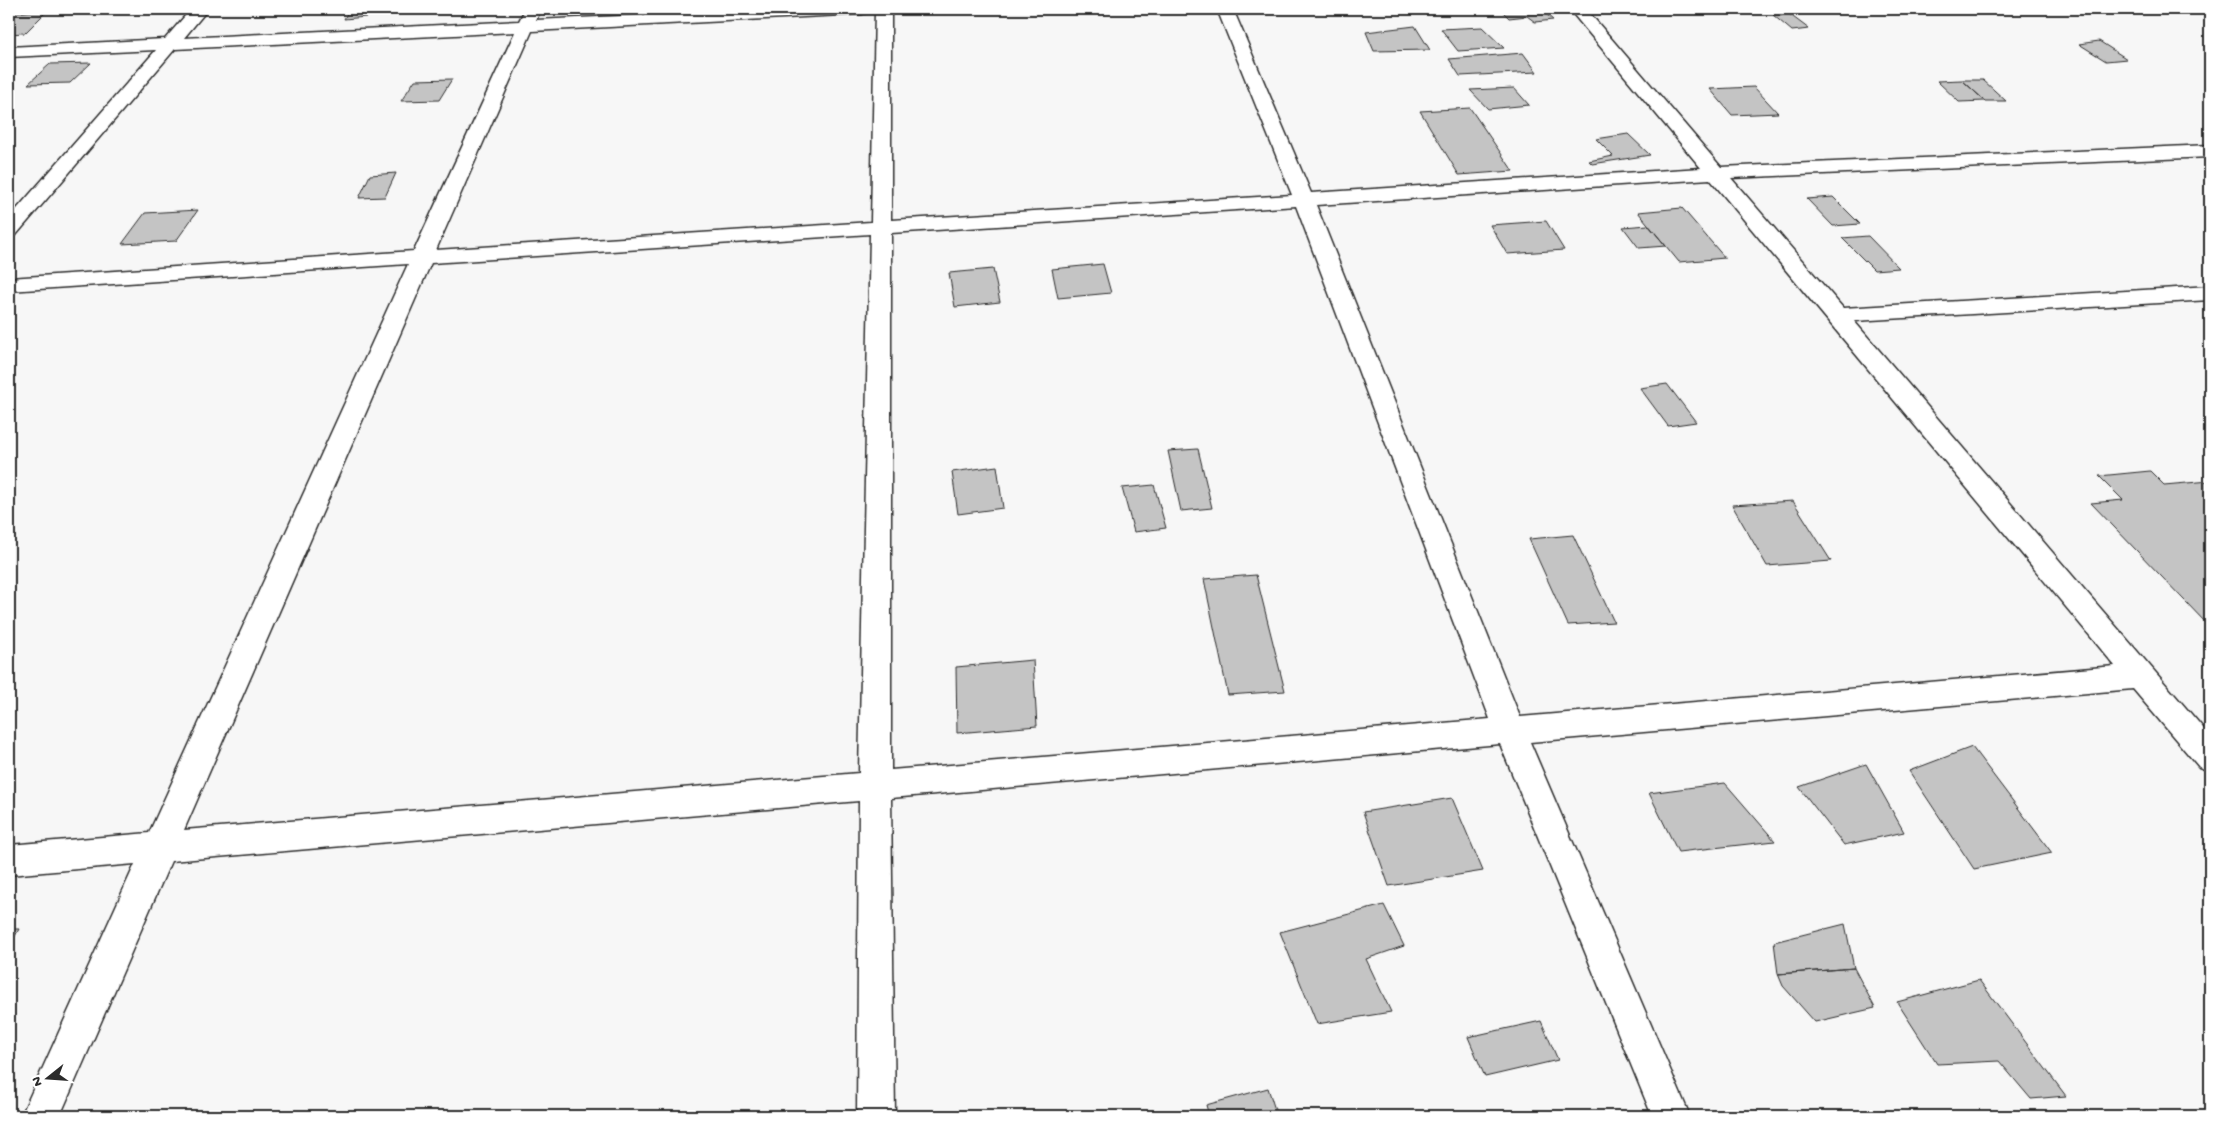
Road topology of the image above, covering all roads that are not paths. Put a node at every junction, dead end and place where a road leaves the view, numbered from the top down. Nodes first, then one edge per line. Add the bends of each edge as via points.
1 (200, 9) edge
2 (862, 9) edge
3 (883, 9) edge
4 (1225, 9) edge
5 (1577, 9) edge
6 (529, 17) edge
7 (170, 44) junction
8 (9, 52) edge
9 (2210, 151) edge
10 (1717, 173) junction
11 (1304, 200) junction
12 (882, 227) junction
13 (9, 231) edge
14 (422, 257) junction
15 (9, 284) edge
16 (2210, 293) edge
17 (1838, 315) junction
18 (2140, 676) junction
19 (1510, 730) junction
20 (2210, 758) edge
21 (875, 785) junction
22 (160, 847) junction
23 (9, 860) edge
24 (40, 1116) edge
25 (876, 1116) edge
26 (1671, 1116) edge

1 - 7 street
2 - 6 street
3 - 12 street
4 - 11 street
5 - 10 street
6 - 7 street
6 - 14 street
7 - 8 street
7 - 13 street
9 - 10 street
10 - 11 street
10 - 17 street
11 - 12 street
11 - 19 street
12 - 14 street
12 - 21 street
14 - 15 street
14 - 22 street
16 - 17 street
17 - 18 street
18 - 19 street
18 - 20 street
19 - 21 street
19 - 26 street
21 - 22 street
21 - 25 street
22 - 23 street
22 - 24 street

